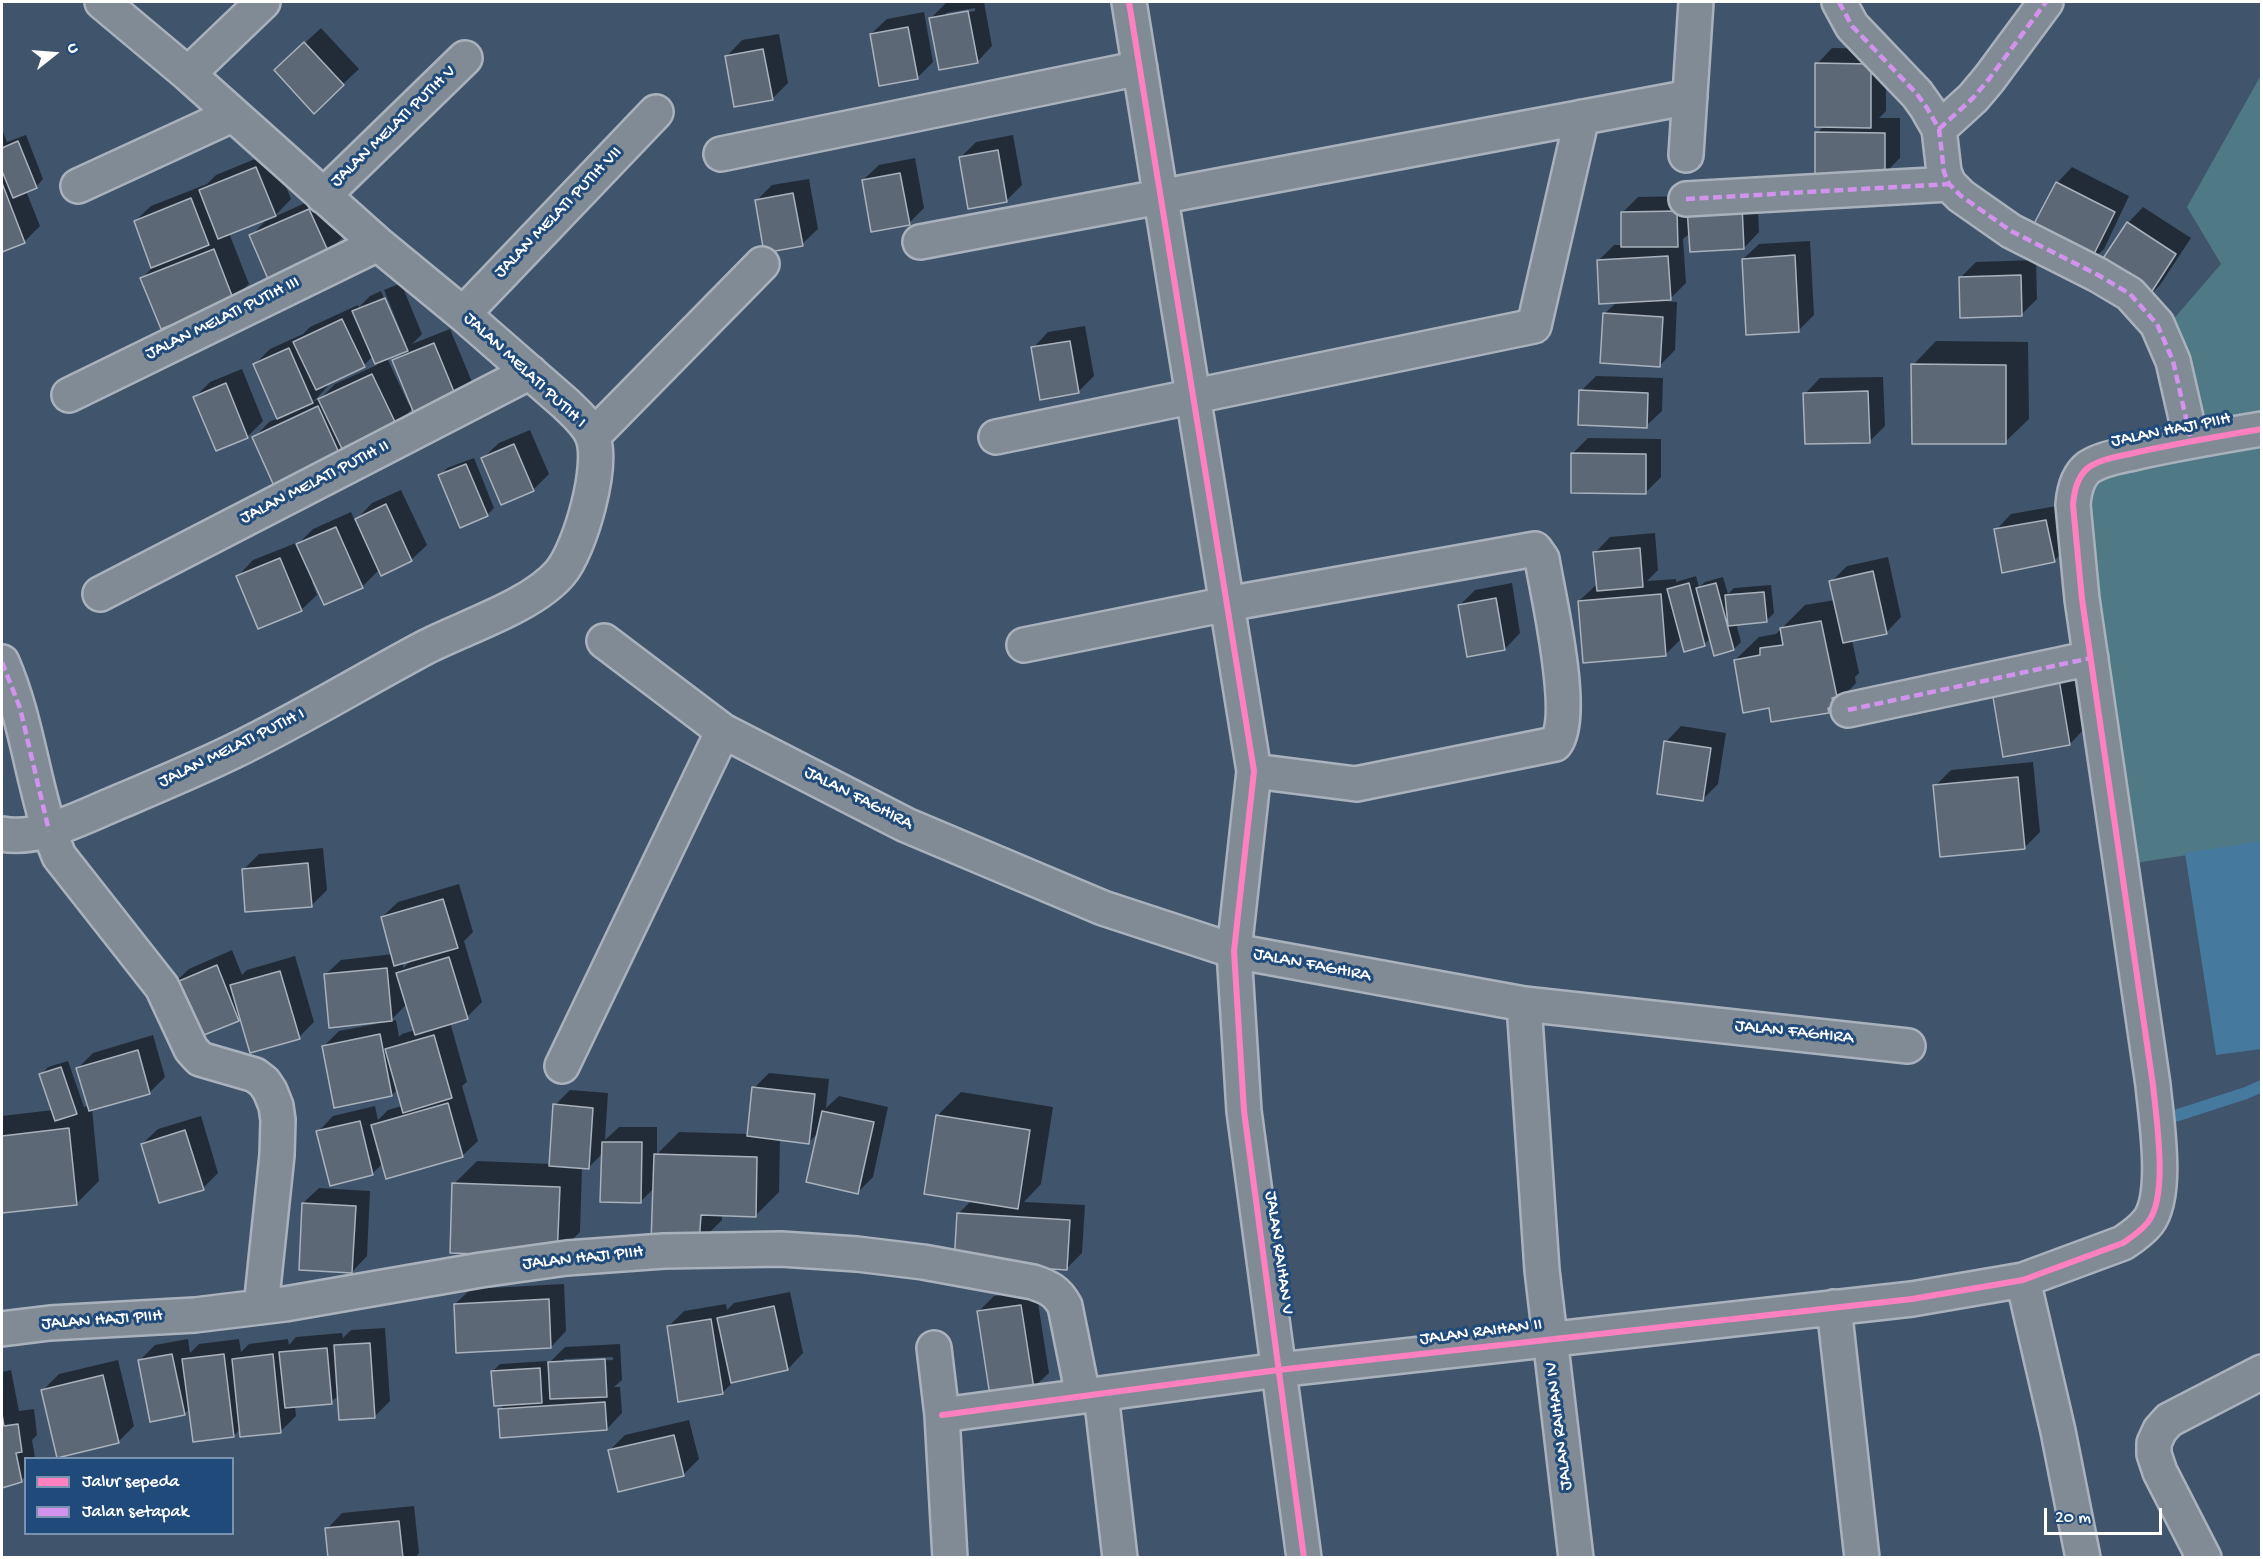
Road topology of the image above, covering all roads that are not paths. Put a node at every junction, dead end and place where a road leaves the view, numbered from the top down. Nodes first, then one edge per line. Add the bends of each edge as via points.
1 (102, 2) edge
2 (263, 2) edge
3 (1129, 2) edge
4 (1696, 2) edge
5 (1839, 2) edge
6 (2046, 2) edge
7 (465, 58) dead end
8 (1140, 68) junction
9 (188, 74) junction
10 (1690, 97) junction
11 (656, 112) dead end
12 (232, 115) junction
13 (1582, 117) junction
14 (1939, 129) junction
15 (721, 154) dead end
16 (1686, 155) dead end
17 (1949, 184) junction
18 (78, 186) dead end
19 (324, 196) junction
20 (1161, 196) junction
21 (1686, 199) dead end
22 (920, 242) dead end
23 (378, 244) junction
24 (762, 264) dead end
25 (463, 314) junction
26 (530, 372) junction
27 (69, 395) dead end
28 (1193, 396) junction
29 (2262, 429) edge
30 (593, 436) junction
31 (996, 437) dead end
32 (2192, 440) junction
33 (2088, 468) joint
34 (100, 594) dead end
35 (1227, 604) junction
36 (604, 641) dead end
37 (1024, 645) dead end
38 (2091, 658) junction
39 (2, 662) edge
40 (1848, 710) dead end
41 (723, 731) junction
42 (1254, 771) junction
43 (49, 831) junction
44 (2, 834) edge
45 (1234, 951) junction
46 (1524, 1004) junction
47 (1908, 1046) dead end
48 (562, 1066) dead end
49 (2023, 1280) junction
50 (261, 1306) junction
51 (1834, 1307) junction
52 (2, 1329) edge
53 (1549, 1340) junction
54 (934, 1348) dead end
55 (1278, 1370) junction
56 (2262, 1372) edge
57 (1092, 1395) junction
58 (942, 1415) junction
59 (950, 1557) edge
60 (1120, 1557) edge
61 (1304, 1557) edge
62 (1575, 1557) edge
63 (1862, 1557) edge
64 (2082, 1557) edge
65 (2204, 1557) edge

1 - 9 street, JALAN MELATI PUTIH I
2 - 9 street
3 - 8 street, JALAN RAIHAN V
4 - 10 street
5 - 14 street via 1852,26 1917,94
6 - 14 street via 1973,98
7 - 19 street, JALAN MELATI PUTIH V
8 - 15 street
8 - 20 street, JALAN RAIHAN V
9 - 12 street, JALAN MELATI PUTIH I
10 - 13 street
10 - 16 street
11 - 25 street, JALAN MELATI PUTIH VII
12 - 18 street
12 - 19 street, JALAN MELATI PUTIH I
13 - 20 street
13 - 28 street via 1534,326
14 - 17 street
17 - 21 street
17 - 32 street, JALAN HAJI PIIH via 2024,237 2130,294 2157,324 2174,361
19 - 23 street, JALAN MELATI PUTIH I
20 - 22 street
20 - 28 street, JALAN RAIHAN V
23 - 25 street, JALAN MELATI PUTIH I
23 - 27 street, JALAN MELATI PUTIH III
24 - 30 street
25 - 26 street, JALAN MELATI PUTIH I
26 - 30 street, JALAN MELATI PUTIH I via 582,420
26 - 34 street, JALAN MELATI PUTIH II
28 - 31 street
28 - 35 street, JALAN RAIHAN V
29 - 32 street, JALAN HAJI PIIH
30 - 43 street, JALAN MELATI PUTIH I via 595,470 582,531 572,557 545,587 234,751
32 - 33 street, JALAN HAJI PIIH via 2105,460
33 - 38 street, JALAN RAIHAN II via 2074,489 2073,505
35 - 37 street
35 - 42 street, JALAN RAIHAN V
35 - 42 street via 1535,549 1542,559 1563,681 1563,725 1556,744 1356,784
36 - 41 street, JALAN FAGHIRA
38 - 40 street
38 - 49 street, JALAN RAIHAN II via 2153,1085 2159,1179 2149,1221 2137,1233 2122,1243
39 - 43 street via 20,708
41 - 45 street, JALAN FAGHIRA via 906,825 1103,908
41 - 48 street
42 - 45 street, JALAN RAIHAN V
43 - 44 street, JALAN MELATI PUTIH I
43 - 50 street via 69,871 162,987 191,1049 200,1059 255,1076 270,1091 278,1120 277,1155
45 - 46 street, JALAN FAGHIRA
45 - 55 street, JALAN RAIHAN V via 1244,1111
46 - 47 street, JALAN FAGHIRA
46 - 53 street, JALAN RAIHAN IV
49 - 51 street, JALAN RAIHAN II via 1912,1299
49 - 64 street
50 - 52 street, JALAN HAJI PIIH via 195,1315
50 - 57 street, JALAN HAJI PIIH via 567,1258 664,1251 857,1254 923,1262 1048,1287 1065,1306
51 - 53 street, JALAN RAIHAN II
51 - 63 street
53 - 55 street, JALAN RAIHAN II
53 - 62 street, JALAN RAIHAN IV
54 - 58 street
55 - 57 street, JALAN RAIHAN II
55 - 61 street, JALAN RAIHAN V
56 - 65 street via 2169,1420 2154,1443 2160,1472
57 - 58 street, JALAN RAIHAN II
57 - 60 street, JALAN HAJI PIIH
58 - 59 street

